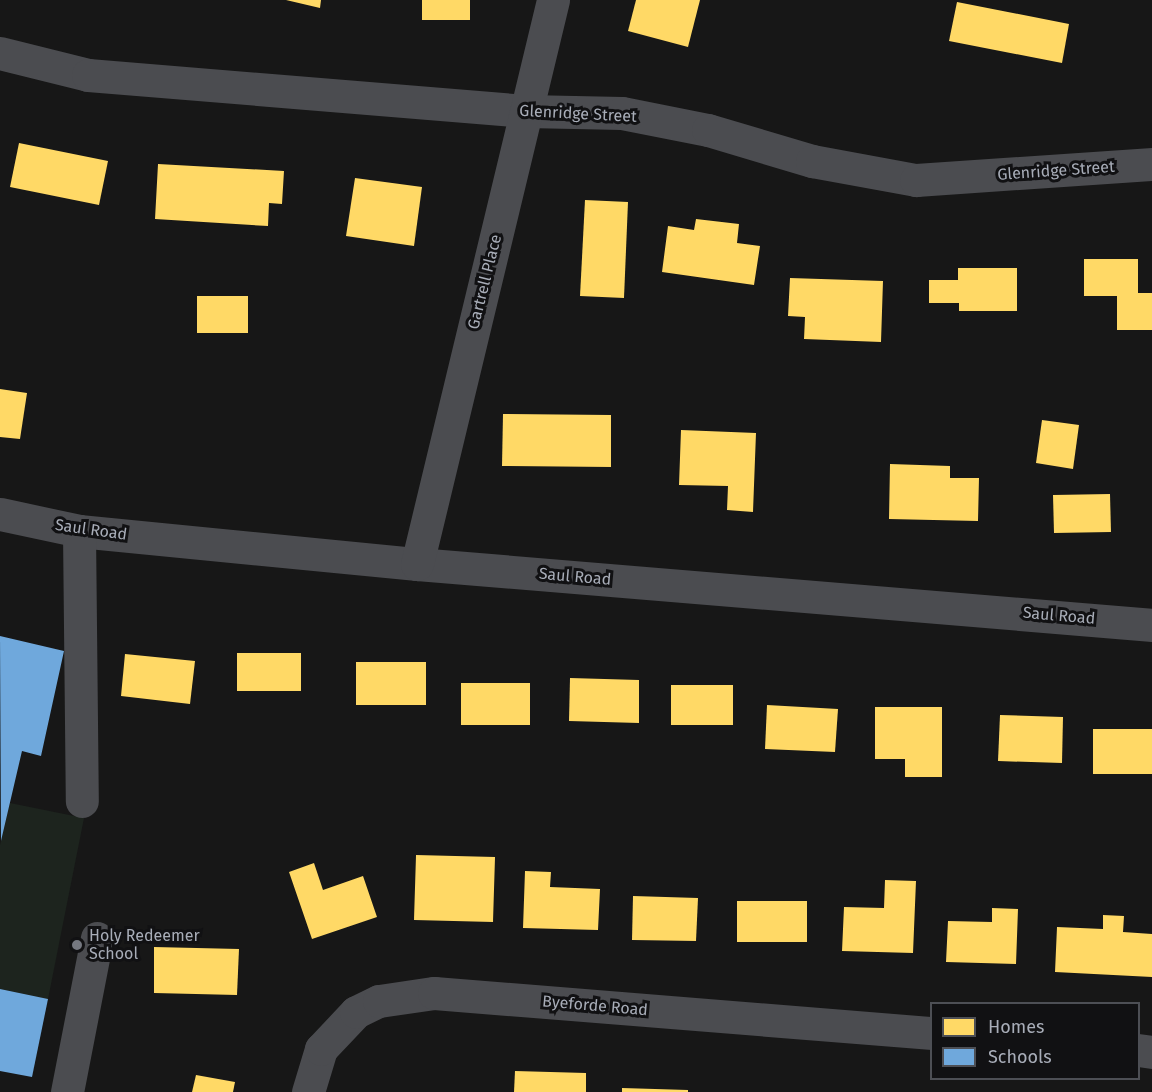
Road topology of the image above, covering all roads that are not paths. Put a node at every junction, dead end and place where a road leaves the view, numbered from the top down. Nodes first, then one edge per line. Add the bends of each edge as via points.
1 (553, 0) edge
2 (0, 53) edge
3 (526, 111) junction
4 (1152, 164) edge
5 (0, 514) edge
6 (79, 531) junction
7 (417, 564) junction
8 (1152, 625) edge
9 (82, 801) dead end
10 (97, 938) dead end
11 (930, 1033) edge
12 (67, 1092) edge
13 (308, 1092) edge

1 - 3 street, Gartrell Place
2 - 3 street, Glenridge Street via 88,75
3 - 4 street, Glenridge Street via 622,113 708,130 812,161 916,180
3 - 7 street, Gartrell Place
5 - 6 street, Saul Road
6 - 7 street, Saul Road
6 - 9 street
7 - 8 street, Saul Road
10 - 12 street
11 - 13 street, Byeforde Road via 434,993 379,1000 356,1012 321,1048

